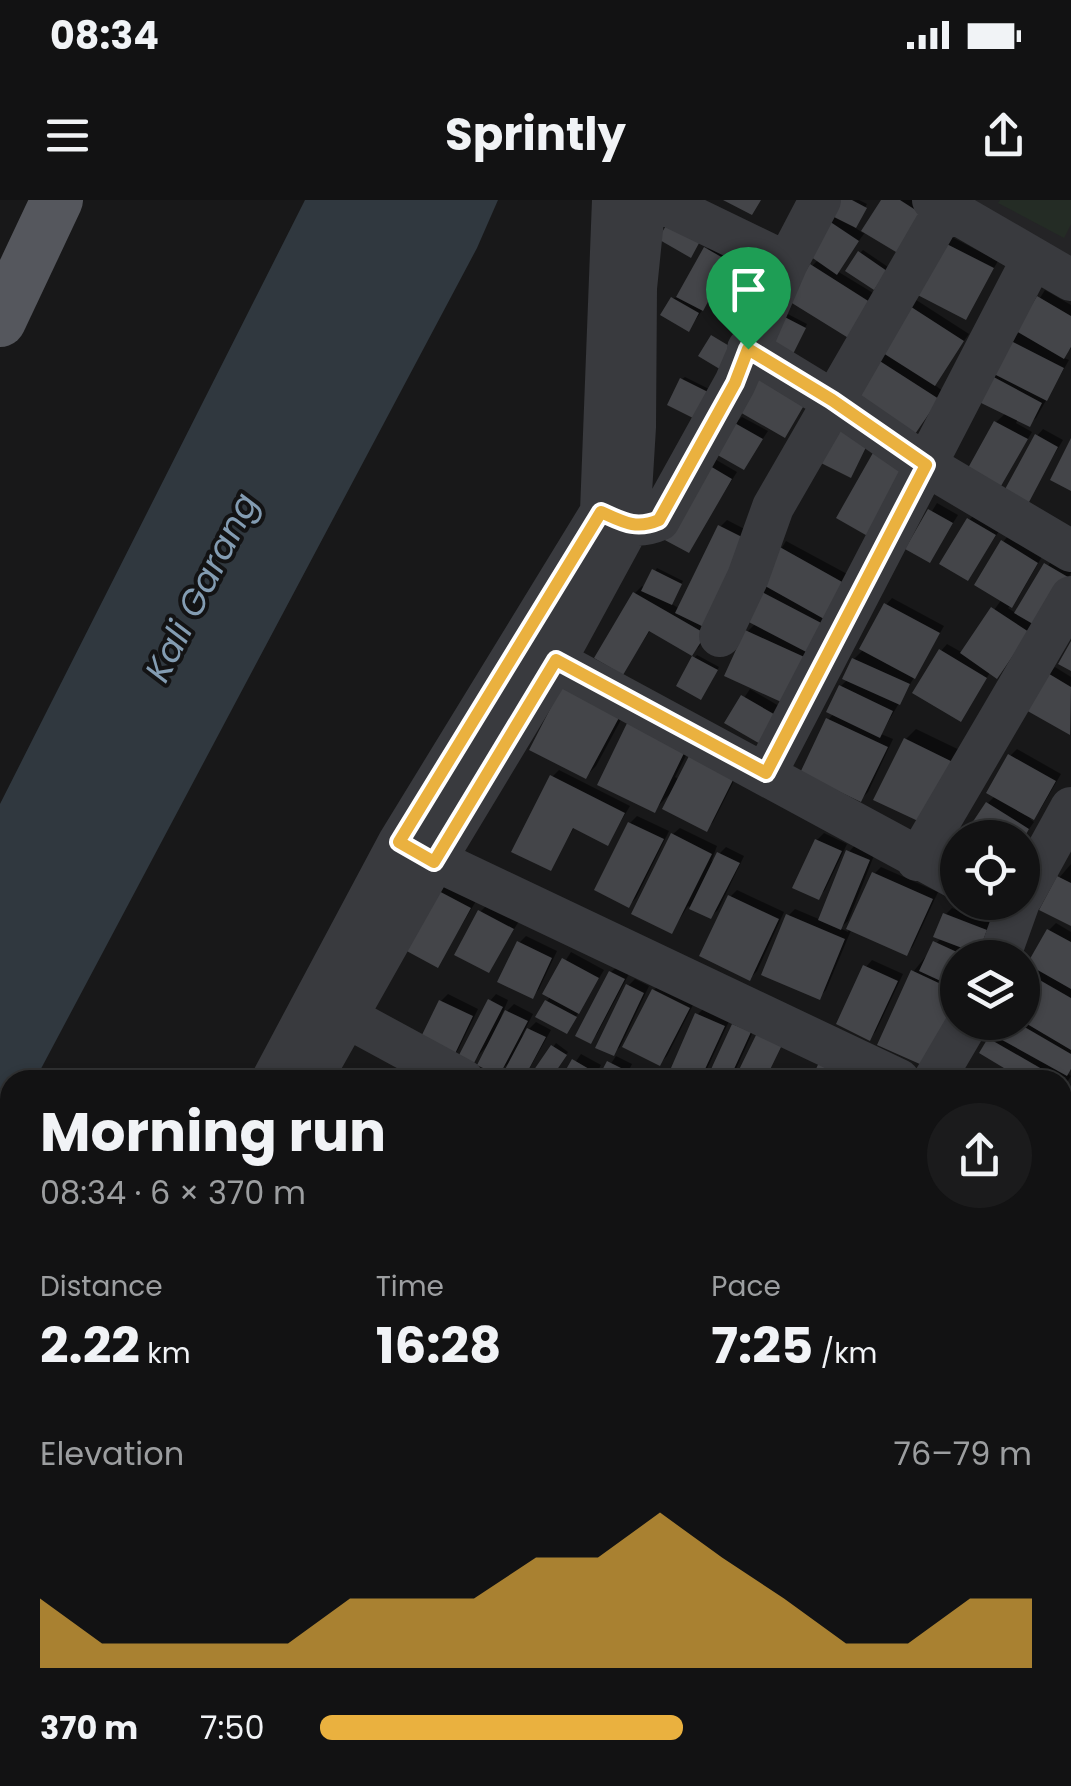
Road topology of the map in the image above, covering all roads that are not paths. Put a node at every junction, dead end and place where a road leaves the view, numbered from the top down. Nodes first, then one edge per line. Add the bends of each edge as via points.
1 (58, 200) edge
2 (613, 200) edge
3 (645, 200) edge
4 (657, 200) edge
5 (820, 200) edge
6 (939, 204) edge
7 (1032, 260) junction
8 (787, 263) junction
9 (1071, 280) edge
10 (0, 321) edge
11 (748, 349) junction
12 (832, 400) junction
13 (926, 465) junction
14 (615, 519) junction
15 (1071, 552) edge
16 (1071, 597) edge
17 (720, 636) dead end
18 (556, 660) junction
19 (766, 773) junction
20 (1071, 808) edge
21 (416, 852) junction
22 (918, 860) junction
23 (1040, 861) edge
24 (940, 870) edge
25 (331, 1008) junction
26 (957, 1040) edge
27 (280, 1070) edge
28 (315, 1070) edge
29 (445, 1070) edge
30 (878, 1070) edge
31 (940, 1070) edge

1 - 10 main road
2 - 14 street via 607,284
3 - 14 street via 636,288 635,427
4 - 8 street
5 - 8 street
6 - 7 street
6 - 12 street
7 - 9 street
7 - 13 street
8 - 11 street
11 - 12 street
11 - 14 street via 659,520 644,526
12 - 13 street
12 - 17 street via 774,507
13 - 15 street
13 - 19 street
14 - 18 street
14 - 21 street
16 - 22 street
18 - 19 street
18 - 21 street
19 - 22 street
20 - 23 street
21 - 25 street
21 - 30 street
22 - 24 street
25 - 27 street
25 - 28 street
25 - 29 street
26 - 31 street

